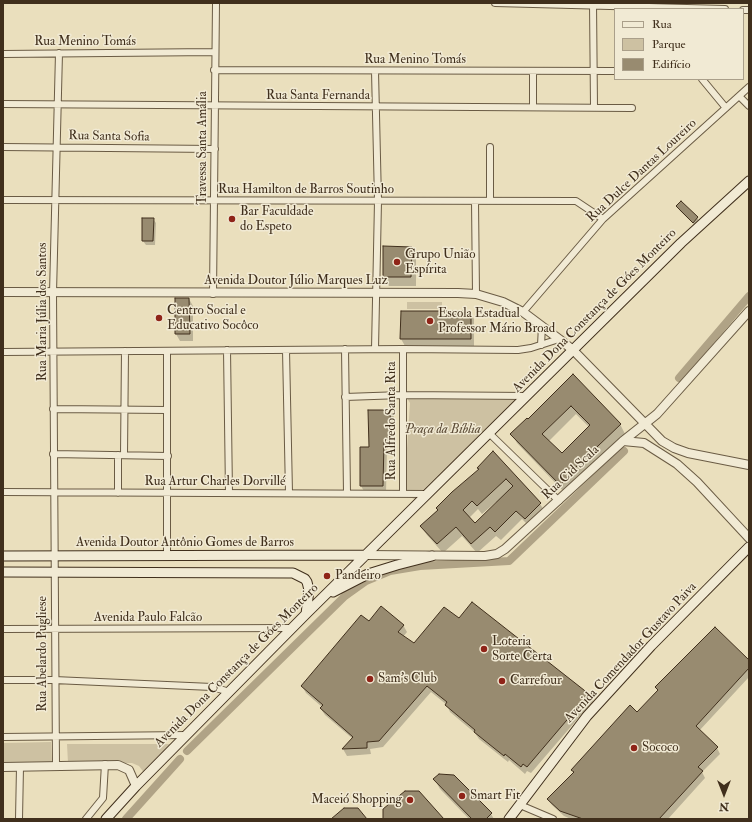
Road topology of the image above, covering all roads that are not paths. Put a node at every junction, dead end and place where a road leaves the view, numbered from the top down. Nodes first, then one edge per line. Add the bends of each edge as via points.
1 (216, 3) edge
2 (495, 3) edge
3 (593, 4) edge
4 (699, 8) edge
5 (214, 52) junction
6 (59, 53) junction
7 (3, 54) edge
8 (214, 70) junction
9 (375, 71) junction
10 (534, 72) junction
11 (594, 72) junction
12 (614, 72) edge
13 (703, 80) edge
14 (749, 87) edge
15 (739, 96) junction
16 (58, 103) junction
17 (3, 104) edge
18 (533, 106) junction
19 (749, 106) edge
20 (214, 107) junction
21 (377, 107) junction
22 (594, 107) junction
23 (632, 108) dead end
24 (726, 108) junction
25 (490, 146) dead end
26 (3, 147) edge
27 (57, 147) junction
28 (214, 149) junction
29 (749, 181) edge
30 (3, 200) edge
31 (55, 200) junction
32 (213, 201) junction
33 (378, 201) junction
34 (475, 201) junction
35 (490, 201) junction
36 (603, 219) junction
37 (3, 292) edge
38 (53, 293) junction
39 (376, 293) junction
40 (213, 294) junction
41 (476, 294) junction
42 (749, 311) edge
43 (523, 312) junction
44 (542, 326) junction
45 (559, 339) junction
46 (540, 346) junction
47 (345, 349) junction
48 (375, 349) junction
49 (403, 349) junction
50 (167, 350) junction
51 (227, 350) junction
52 (286, 350) junction
53 (573, 350) junction
54 (54, 351) junction
55 (125, 351) junction
56 (3, 352) edge
57 (402, 395) junction
58 (527, 396) junction
59 (345, 397) junction
60 (54, 409) junction
61 (123, 409) junction
62 (167, 410) junction
63 (643, 424) junction
64 (490, 434) junction
65 (624, 441) junction
66 (54, 454) junction
67 (121, 455) junction
68 (168, 456) junction
69 (749, 465) edge
70 (3, 492) edge
71 (54, 492) junction
72 (118, 493) junction
73 (168, 493) junction
74 (229, 493) junction
75 (289, 493) junction
76 (347, 493) junction
77 (403, 493) junction
78 (428, 494) junction
79 (558, 501) junction
80 (749, 538) edge
81 (749, 548) edge
82 (3, 556) edge
83 (55, 556) junction
84 (168, 556) junction
85 (284, 556) junction
86 (366, 556) junction
87 (432, 556) junction
88 (3, 572) edge
89 (54, 572) junction
90 (284, 572) junction
91 (323, 598) junction
92 (306, 614) junction
93 (293, 628) junction
94 (3, 629) edge
95 (53, 629) junction
96 (3, 680) edge
97 (54, 680) junction
98 (230, 692) junction
99 (187, 735) junction
100 (3, 737) edge
101 (55, 737) junction
102 (105, 764) junction
103 (56, 766) junction
104 (3, 767) edge
105 (20, 767) junction
106 (136, 786) junction
107 (520, 805) junction
108 (19, 819) edge
109 (86, 819) edge
110 (106, 819) edge
111 (509, 819) edge
112 (553, 819) edge

1 - 5 street, Travessa Santa Amália
2 - 3 street
3 - 4 street
3 - 11 street
5 - 6 street, Rua Menino Tomás
5 - 8 street, Travessa Santa Amália
6 - 7 street, Rua Menino Tomás
6 - 16 street, Rua Maria Júlia dos Santos
8 - 9 street, Rua Menino Tomás
8 - 20 street, Travessa Santa Amália
9 - 10 street, Rua Menino Tomás
9 - 21 street
10 - 11 street, Rua Menino Tomás
10 - 18 street
11 - 12 street, Rua Menino Tomás
11 - 22 street
13 - 24 street
14 - 15 street, Rua Dulce Dantas Loureiro
15 - 19 street
15 - 24 street, Rua Dulce Dantas Loureiro
16 - 17 street, Rua Santa Fernanda
16 - 20 street, Rua Santa Fernanda
16 - 27 street, Rua Maria Júlia dos Santos
18 - 21 street, Rua Santa Fernanda
18 - 22 street, Rua Santa Fernanda
20 - 21 street, Rua Santa Fernanda
20 - 28 street, Travessa Santa Amália
21 - 33 street
22 - 23 street, Rua Santa Fernanda
24 - 36 street, Rua Dulce Dantas Loureiro
25 - 35 street
26 - 27 street, Rua Santa Sofia
27 - 28 street, Rua Santa Sofia
27 - 31 street, Rua Maria Júlia dos Santos
28 - 32 street, Travessa Santa Amália
29 - 53 main road, Avenida Dona Constança de Góes Monteiro via 681,243
30 - 31 street, Rua Hamilton de Barros Soutinho
31 - 32 street, Rua Hamilton de Barros Soutinho
31 - 38 street, Rua Maria Júlia dos Santos
32 - 33 street, Rua Hamilton de Barros Soutinho
32 - 40 street, Travessa Santa Amália
33 - 34 street, Rua Hamilton de Barros Soutinho
33 - 39 street
34 - 35 street, Rua Hamilton de Barros Soutinho
34 - 41 street
35 - 36 street, Rua Hamilton de Barros Soutinho via 576,201
36 - 43 street, Rua Dulce Dantas Loureiro
37 - 38 street, Avenida Doutor Júlio Marques Luz
38 - 40 street, Avenida Doutor Júlio Marques Luz
38 - 54 street, Rua Maria Júlia dos Santos
39 - 40 street, Avenida Doutor Júlio Marques Luz
39 - 41 street, Avenida Doutor Júlio Marques Luz
39 - 48 street
41 - 43 street, Avenida Doutor Júlio Marques Luz via 503,302
42 - 63 street, Rua Cid Scala via 657,414
43 - 44 street, Avenida Doutor Júlio Marques Luz
44 - 45 street, Avenida Doutor Júlio Marques Luz
44 - 46 street
45 - 46 street
45 - 53 street, Avenida Doutor Júlio Marques Luz
46 - 49 street via 518,350
47 - 48 street
47 - 52 street
47 - 59 street
48 - 49 street
49 - 57 street, Rua Alfredo Santa Rita
50 - 51 street
50 - 55 street
50 - 62 street
51 - 52 street
51 - 74 street
52 - 75 street
53 - 58 main road, Avenida Dona Constança de Góes Monteiro
53 - 63 street, Avenida Doutor Júlio Marques Luz
54 - 55 street
54 - 56 street
54 - 60 street, Rua Maria Júlia dos Santos
55 - 61 street
57 - 58 street
57 - 59 street
57 - 77 street, Rua Alfredo Santa Rita
58 - 64 main road, Avenida Dona Constança de Góes Monteiro
59 - 76 street
60 - 61 street
60 - 66 street, Rua Maria Júlia dos Santos
61 - 62 street
61 - 67 street
62 - 68 street
63 - 65 street, Rua Cid Scala
63 - 69 street, Avenida Doutor Júlio Marques Luz via 674,448
64 - 78 main road, Avenida Dona Constança de Góes Monteiro
64 - 79 street
65 - 79 street, Rua Cid Scala
65 - 80 street via 644,443 677,464
66 - 67 street
66 - 71 street, Rua Maria Júlia dos Santos
67 - 68 street
67 - 72 street
68 - 73 street
70 - 71 street, Rua Artur Charles Dorvillé
71 - 72 street, Rua Artur Charles Dorvillé
71 - 83 street, Rua Maria Júlia dos Santos
72 - 73 street, Rua Artur Charles Dorvillé
73 - 74 street, Rua Artur Charles Dorvillé
73 - 84 street
74 - 75 street, Rua Artur Charles Dorvillé
75 - 76 street, Rua Artur Charles Dorvillé
76 - 77 street, Rua Artur Charles Dorvillé
77 - 78 street, Rua Artur Charles Dorvillé
78 - 86 main road, Avenida Dona Constança de Góes Monteiro
79 - 87 street, Rua Cid Scala via 514,542 497,554
81 - 107 main road, Avenida Comendador Gustavo Paiva via 651,646 587,716
82 - 83 main road, Avenida Doutor Antônio Gomes de Barros
83 - 84 main road, Avenida Doutor Antônio Gomes de Barros
83 - 89 street, Rua Maria Júlia dos Santos
84 - 85 main road, Avenida Doutor Antônio Gomes de Barros
85 - 86 main road, Avenida Doutor Antônio Gomes de Barros
85 - 90 main road
86 - 87 street, Rua Cid Scala
86 - 91 main road, Avenida Dona Constança de Góes Monteiro
87 - 91 main road via 368,574
88 - 89 main road
89 - 90 main road
89 - 95 street, Rua Abelardo Pugliese
90 - 92 main road via 299,575 307,582 309,590
91 - 92 main road, Avenida Dona Constança de Góes Monteiro
92 - 93 main road, Avenida Dona Constança de Góes Monteiro
93 - 95 street, Avenida Paulo Falcão
93 - 98 main road, Avenida Dona Constança de Góes Monteiro
94 - 95 street, Avenida Paulo Falcão
95 - 97 street, Rua Abelardo Pugliese
96 - 97 street
97 - 98 street via 212,687
97 - 101 street, Rua Abelardo Pugliese
98 - 99 main road, Avenida Dona Constança de Góes Monteiro
99 - 101 street
99 - 106 main road, Avenida Dona Constança de Góes Monteiro
100 - 101 street
101 - 103 street, Rua Abelardo Pugliese
102 - 103 street
102 - 106 street via 125,766
102 - 109 street via 104,798
103 - 105 street
104 - 105 street
105 - 108 street
106 - 110 main road, Avenida Dona Constança de Góes Monteiro
107 - 111 main road, Avenida Comendador Gustavo Paiva
107 - 112 street

